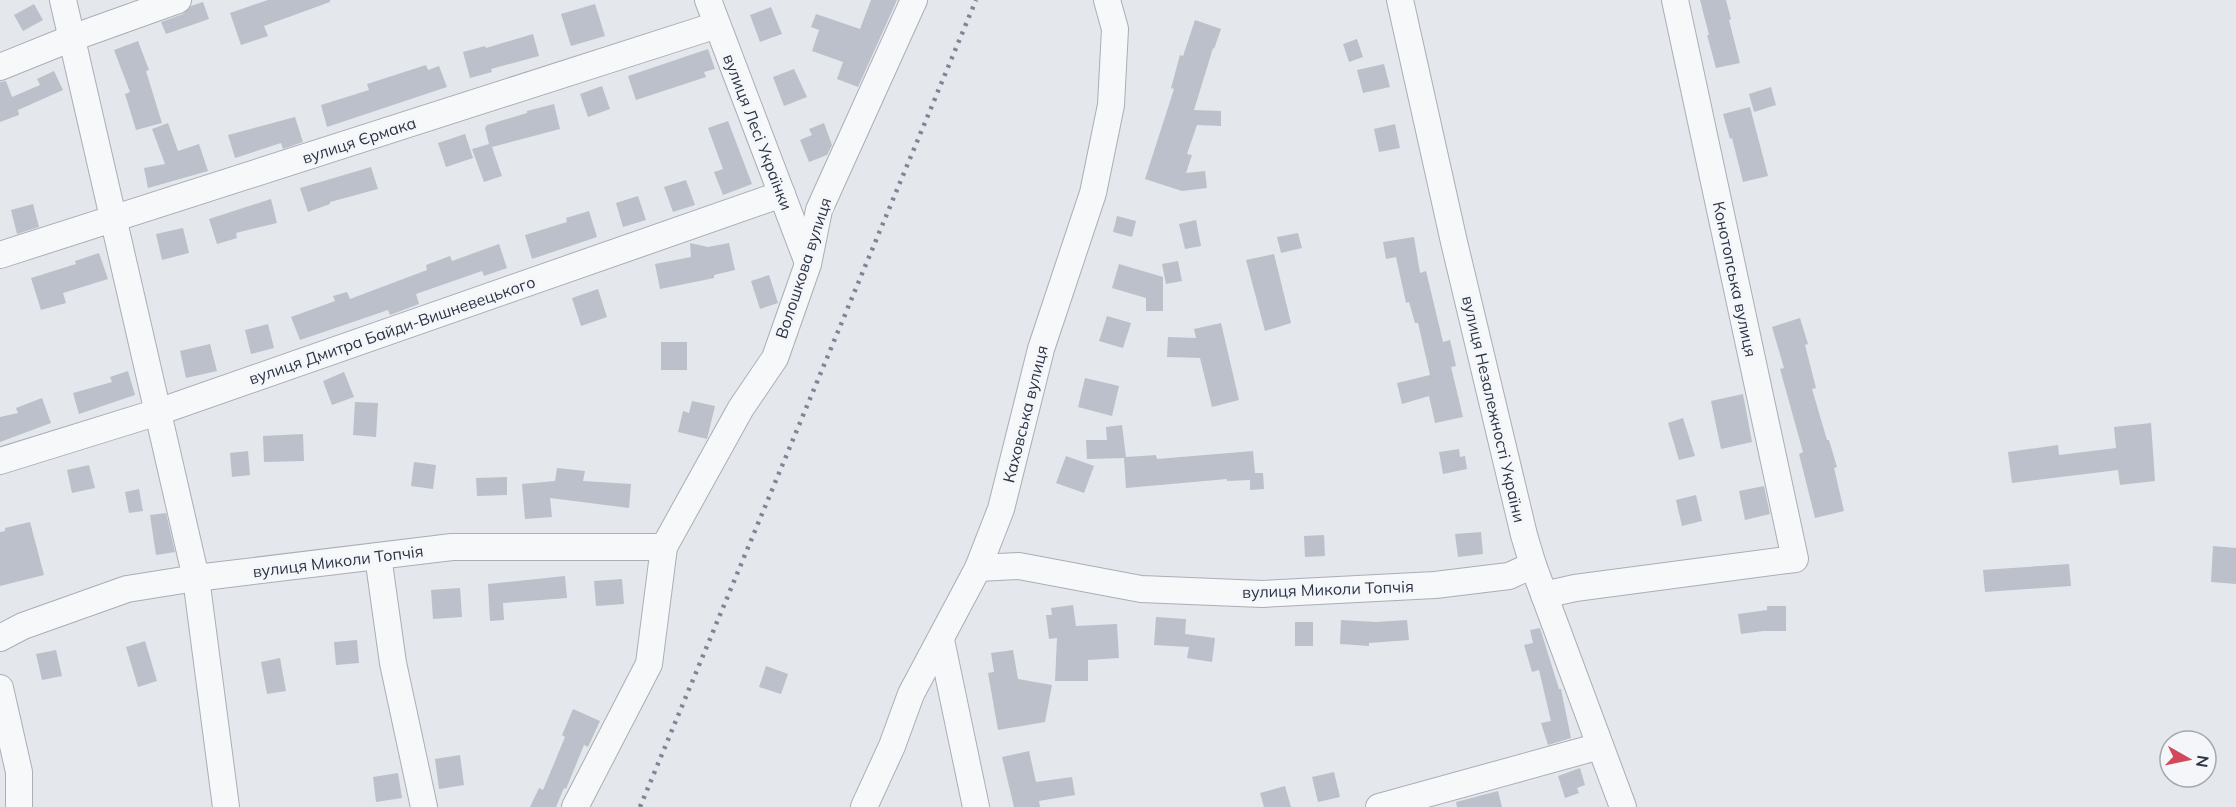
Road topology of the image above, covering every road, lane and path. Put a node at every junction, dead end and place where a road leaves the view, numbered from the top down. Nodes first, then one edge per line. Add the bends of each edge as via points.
1 (63, 0) edge
2 (178, 0) edge
3 (708, 0) edge
4 (914, 0) edge
5 (1107, 0) edge
6 (1400, 0) edge
7 (1675, 0) edge
8 (717, 25) junction
9 (72, 38) junction
10 (0, 67) edge
11 (782, 194) junction
12 (114, 218) junction
13 (0, 255) edge
14 (808, 264) junction
15 (158, 412) junction
16 (0, 461) edge
17 (669, 537) junction
18 (378, 556) junction
19 (1533, 565) junction
20 (978, 568) junction
21 (196, 578) junction
22 (1544, 595) junction
23 (0, 638) edge
24 (941, 640) junction
25 (0, 688) edge
26 (1600, 746) junction
27 (19, 807) edge
28 (226, 807) edge
29 (424, 807) edge
30 (575, 807) edge
31 (864, 807) edge
32 (976, 807) edge
33 (1379, 807) edge
34 (1623, 807) edge

1 - 9 street
2 - 9 street
3 - 8 street, вулиця Лесі Українки
4 - 14 street, Волошкова вулиця via 819,210
5 - 20 street, Каховська вулиця via 1115,28 1112,105 1093,193 1041,349 1001,509
6 - 19 street, вулиця Незалежності України
7 - 22 street, Конотопська вулиця via 1795,559
8 - 11 street, вулиця Лесі Українки
8 - 12 street, вулиця Єрмака
9 - 10 street
9 - 12 street
11 - 14 street, вулиця Лесі Українки
11 - 15 street, вулиця Дмитра Байди-Вишневецького
12 - 13 street, вулиця Єрмака
12 - 15 street
14 - 17 street, Волошкова вулиця via 775,358 741,408
15 - 16 street, вулиця Дмитра Байди-Вишневецького
15 - 21 street
17 - 18 street, вулиця Миколи Топчія via 452,547
17 - 30 street via 649,664
18 - 21 street, вулиця Миколи Топчія
18 - 29 street via 393,663
19 - 20 street, вулиця Миколи Топчія via 1509,576 1435,585 1262,594 1142,589 1019,566
19 - 22 street, вулиця Незалежності України
20 - 24 street, Каховська вулиця
21 - 23 street, вулиця Миколи Топчія via 127,589
21 - 28 street
22 - 26 street, вулиця Незалежності України
24 - 31 street, Каховська вулиця via 911,694
24 - 32 street
25 - 27 street via 19,772
26 - 33 street
26 - 34 street, вулиця Незалежності України

